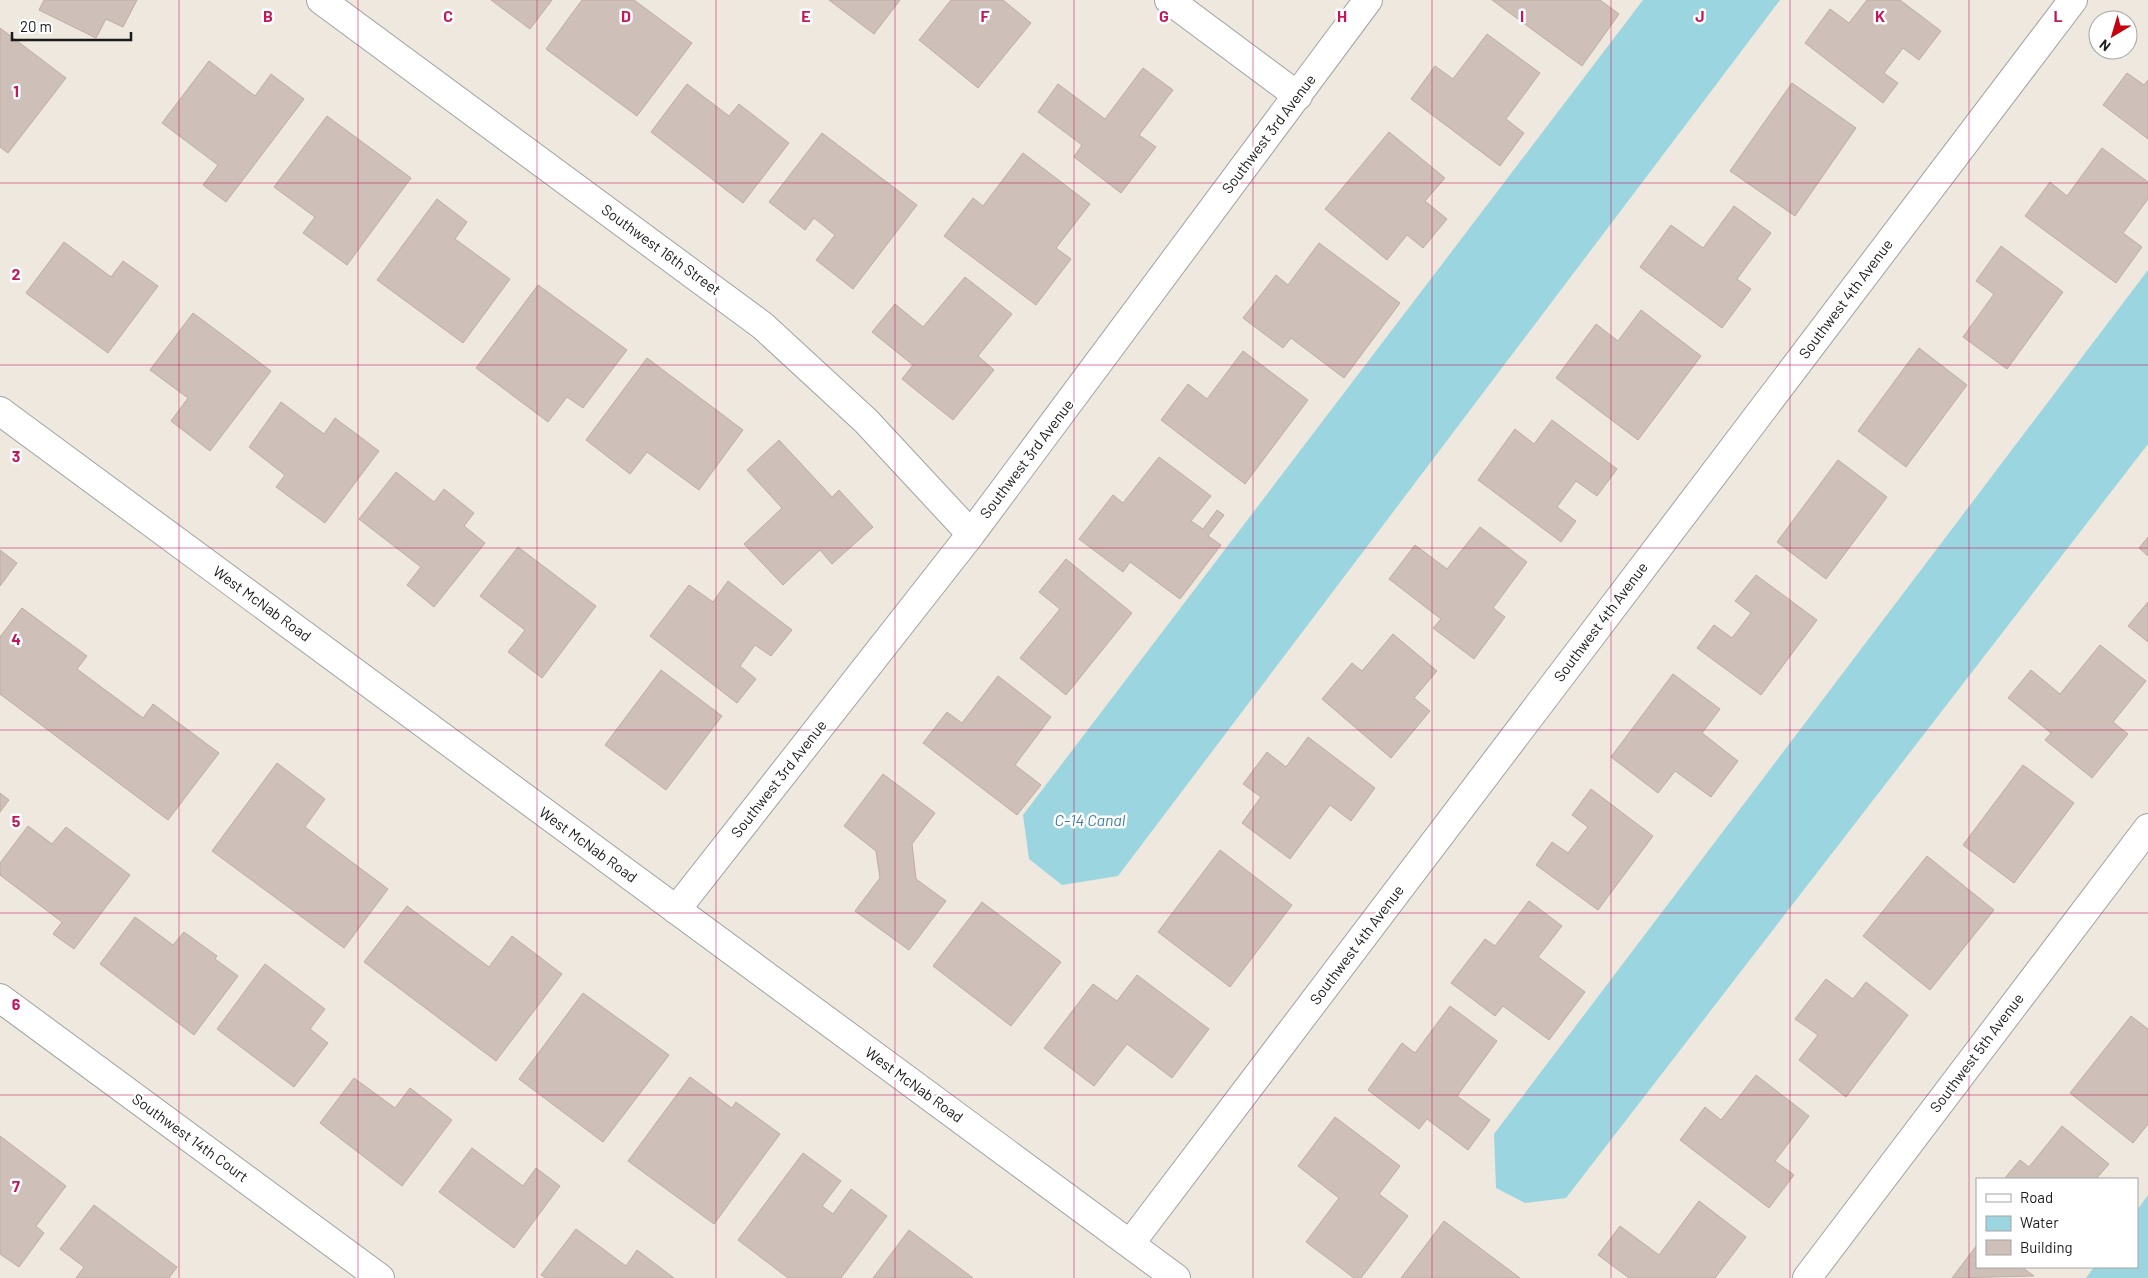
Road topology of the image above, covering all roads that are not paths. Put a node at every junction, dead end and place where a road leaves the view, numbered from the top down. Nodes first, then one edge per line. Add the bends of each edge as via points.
1 (321, 0) edge
2 (1169, 0) edge
3 (1368, 0) edge
4 (2073, 0) edge
5 (1298, 96) junction
6 (0, 411) edge
7 (971, 534) junction
8 (2148, 828) edge
9 (676, 910) junction
10 (0, 998) edge
11 (1130, 1244) junction
12 (380, 1278) edge
13 (1176, 1278) edge
14 (1806, 1278) edge

1 - 7 street, Southwest 16th Street via 763,326 866,422
2 - 5 street
3 - 5 street, Southwest 3rd Avenue
4 - 11 street, Southwest 4th Avenue
5 - 7 street, Southwest 3rd Avenue
6 - 9 street, West McNab Road
7 - 9 street, Southwest 3rd Avenue
8 - 14 street, Southwest 5th Avenue
9 - 11 street, West McNab Road
10 - 12 street, Southwest 14th Court
11 - 13 street, West McNab Road

